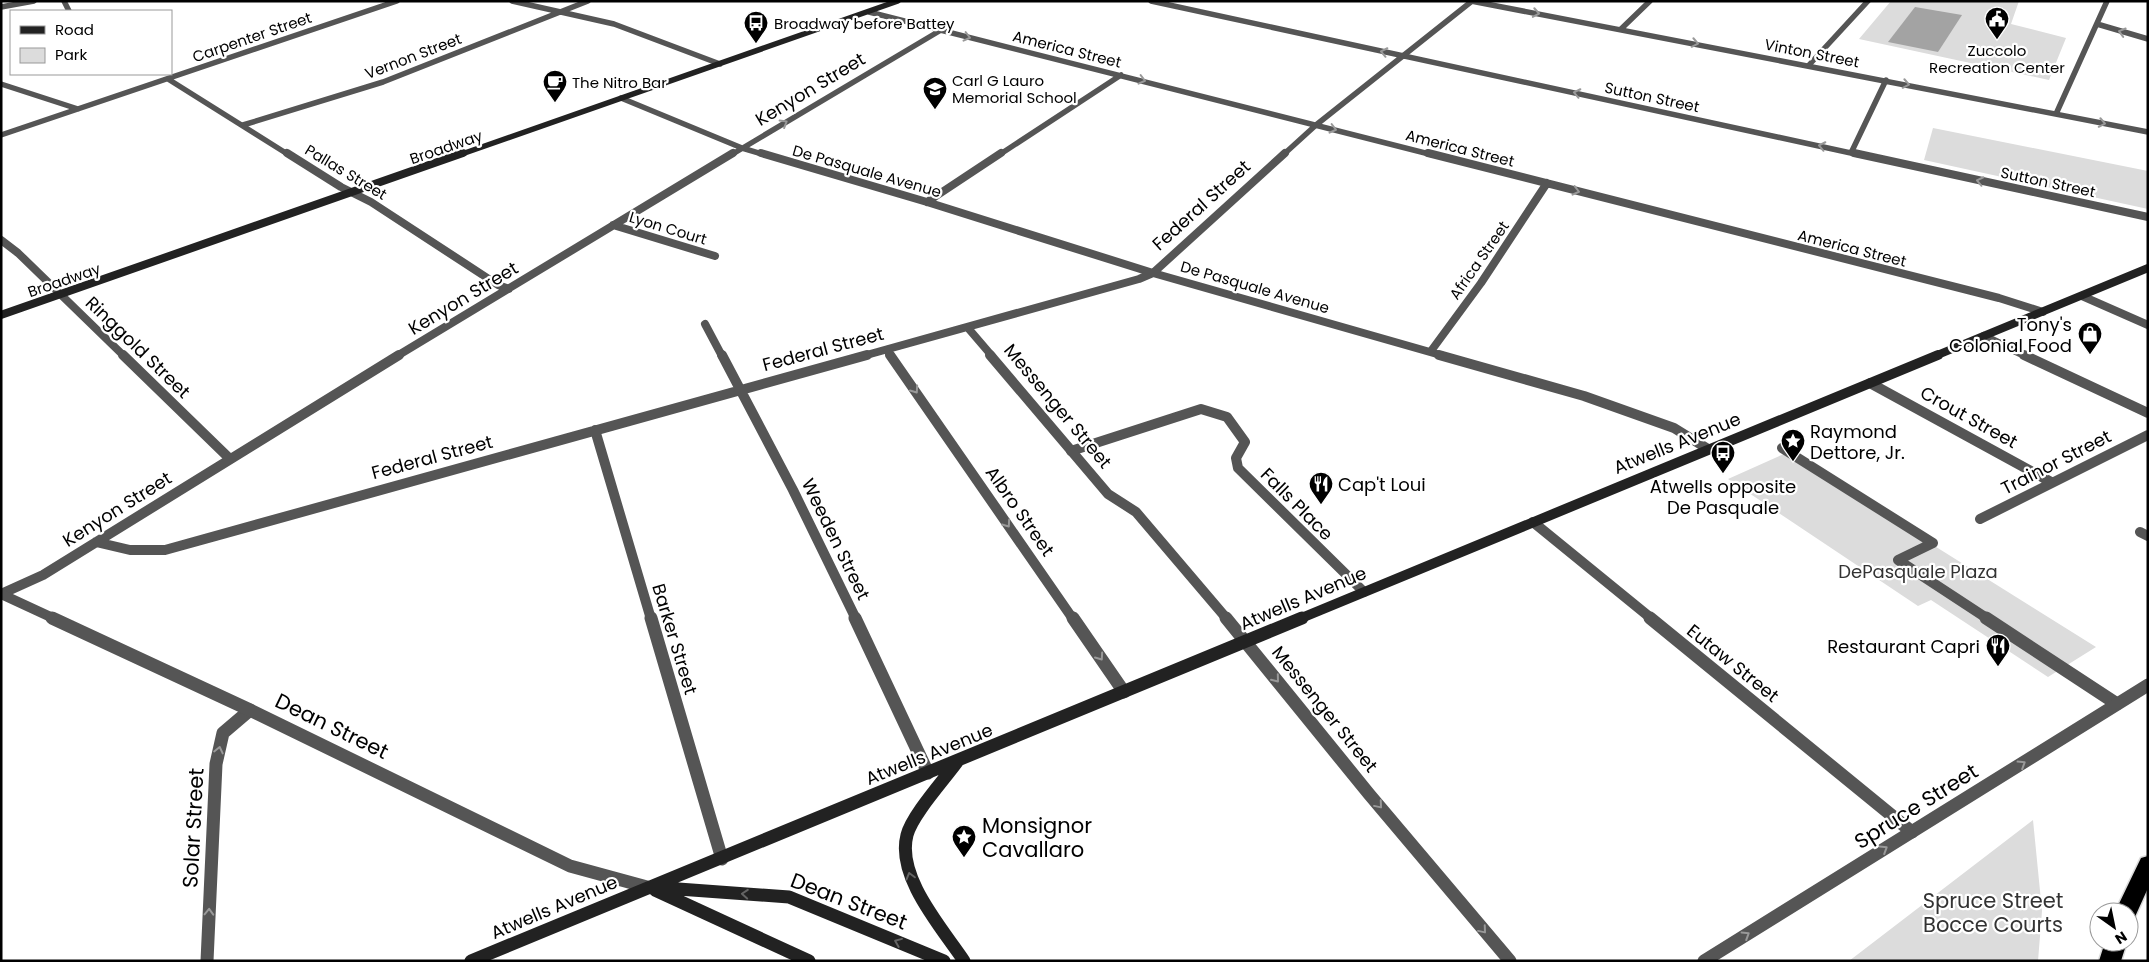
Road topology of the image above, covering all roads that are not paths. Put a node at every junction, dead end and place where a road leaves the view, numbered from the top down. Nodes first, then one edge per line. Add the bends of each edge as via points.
1 (34, 1) edge
2 (397, 1) edge
3 (512, 1) edge
4 (588, 1) edge
5 (898, 1) edge
6 (1151, 1) edge
7 (1471, 1) edge
8 (1650, 1) edge
9 (1868, 1) edge
10 (2107, 1) edge
11 (1, 7) edge
12 (562, 12) junction
13 (869, 12) junction
14 (2097, 24) junction
15 (1621, 29) junction
16 (941, 30) junction
17 (2148, 39) edge
18 (1403, 56) junction
19 (720, 64) junction
20 (1809, 65) junction
21 (1121, 75) junction
22 (168, 79) junction
23 (1886, 80) junction
24 (1, 84) edge
25 (12, 88) junction
26 (1, 91) edge
27 (621, 98) junction
28 (78, 109) junction
29 (2056, 114) junction
30 (243, 124) junction
31 (1316, 125) junction
32 (2148, 132) edge
33 (1, 135) edge
34 (742, 148) junction
35 (1852, 153) junction
36 (1547, 184) junction
37 (353, 192) junction
38 (927, 202) junction
39 (2148, 217) edge
40 (613, 225) junction
41 (1, 240) edge
42 (715, 256) dead end
43 (2148, 268) edge
44 (1153, 273) junction
45 (509, 289) junction
46 (61, 295) junction
47 (2082, 296) junction
48 (2043, 312) junction
49 (1, 315) edge
50 (705, 324) dead end
51 (2148, 325) edge
52 (968, 328) junction
53 (1984, 336) junction
54 (887, 350) junction
55 (1431, 351) junction
56 (1870, 383) junction
57 (742, 390) junction
58 (2148, 413) edge
59 (595, 430) junction
60 (2148, 434) edge
61 (1782, 448) dead end
62 (1708, 449) junction
63 (1071, 451) junction
64 (230, 458) junction
65 (2051, 482) junction
66 (1980, 519) dead end
67 (1533, 522) junction
68 (96, 542) junction
69 (1364, 592) junction
70 (1, 594) edge
71 (1246, 641) junction
72 (2148, 684) edge
73 (1124, 692) junction
74 (2117, 704) junction
75 (250, 710) junction
76 (958, 761) junction
77 (928, 773) junction
78 (1912, 832) junction
79 (722, 859) junction
80 (2148, 865) edge
81 (647, 887) junction
82 (2131, 902) edge
83 (207, 961) edge
84 (472, 961) edge
85 (809, 961) edge
86 (944, 961) edge
87 (964, 961) edge
88 (1510, 961) edge
89 (1704, 961) edge

1 - 11 street
2 - 22 street, Carpenter Street
3 - 12 street
4 - 12 street, Vernon Street
5 - 13 main road, Broadway
18 -> 6 street, Sutton Street
7 -> 15 street, Vinton Street
7 - 18 street, Federal Street
8 - 15 street
9 - 20 street
10 - 14 street
12 - 19 street via 614,24
12 - 30 street, Vernon Street via 383,82
13 - 16 street, America Street
13 - 19 main road, Broadway
17 -> 14 street
14 - 29 street
15 -> 20 street, Vinton Street
16 -> 21 street, America Street
34 -> 16 street, Kenyon Street
18 - 31 street, Federal Street
35 -> 18 street, Sutton Street
19 - 27 main road, Broadway
20 - 23 street, Vinton Street
21 -> 31 street, America Street
21 - 38 street
22 - 28 street, Carpenter Street
22 - 30 street, Pallas Street
23 -> 29 street, Vinton Street
23 - 35 street
24 - 25 street
25 - 26 street
25 - 28 street
27 - 34 street, De Pasquale Avenue
27 - 37 main road, Broadway
28 - 33 street, Carpenter Street
29 -> 32 street, Vinton Street
30 - 37 street, Pallas Street via 341,188
31 -> 36 street, America Street
31 - 44 street, Federal Street
34 - 38 street, De Pasquale Avenue
34 - 40 street, Kenyon Street
39 -> 35 street, Sutton Street
36 -> 48 street, America Street via 1999,298
36 - 55 street, Africa Street
37 - 45 street, Pallas Street
37 - 46 main road, Broadway
38 - 44 street, De Pasquale Avenue
40 - 42 street, Lyon Court
40 - 45 street, Kenyon Street
41 - 46 street, Ringgold Street
43 - 47 main road, Atwells Avenue
44 - 52 street, Federal Street
44 - 55 street, De Pasquale Avenue
45 - 64 street, Kenyon Street
46 - 49 main road, Broadway
46 - 64 street, Ringgold Street
47 - 48 main road, Atwells Avenue
47 - 51 street
48 - 53 main road, Atwells Avenue
50 - 57 street, Weeden Street
52 - 54 street, Federal Street
52 - 63 street, Messenger Street
53 - 56 main road, Atwells Avenue
53 - 58 street
54 - 57 street, Federal Street
54 -> 73 street, Albro Street
55 - 62 street, De Pasquale Avenue via 1651,418
56 - 62 main road, Atwells Avenue
56 - 65 street, Crout Street
57 - 59 street, Federal Street
57 - 77 street, Weeden Street via 813,530
59 - 68 street, Federal Street via 165,550 120,550
59 - 79 street, Barker Street
60 - 65 street, Trainor Street
61 - 74 street via 1933,543 1898,560
62 - 67 main road, Atwells Avenue
63 - 69 street, Falls Place via 1201,409 1227,417 1244,442 1236,458 1238,468
63 - 71 street, Messenger Street via 1108,494 1136,512
64 - 68 street, Kenyon Street
65 - 66 street, Trainor Street
67 - 69 main road, Atwells Avenue
67 - 78 street, Eutaw Street
68 - 70 street, Kenyon Street via 43,575
69 - 71 main road, Atwells Avenue
70 - 75 street, Dean Street
71 - 73 main road, Atwells Avenue
71 -> 88 street, Messenger Street
72 - 74 street, Spruce Street
73 - 76 main road, Atwells Avenue
78 -> 74 street, Spruce Street
75 - 81 street, Dean Street via 570,866
83 -> 75 street, Solar Street via 216,764 223,734
76 - 77 main road, Atwells Avenue
87 -> 76 main road via 913,886 907,864 907,835
77 - 79 main road, Atwells Avenue
89 -> 78 street, Spruce Street
79 - 81 main road, Atwells Avenue
80 - 82 highway
81 - 84 main road, Atwells Avenue
81 - 85 main road, Dean Street
86 -> 81 main road, Dean Street via 789,897

